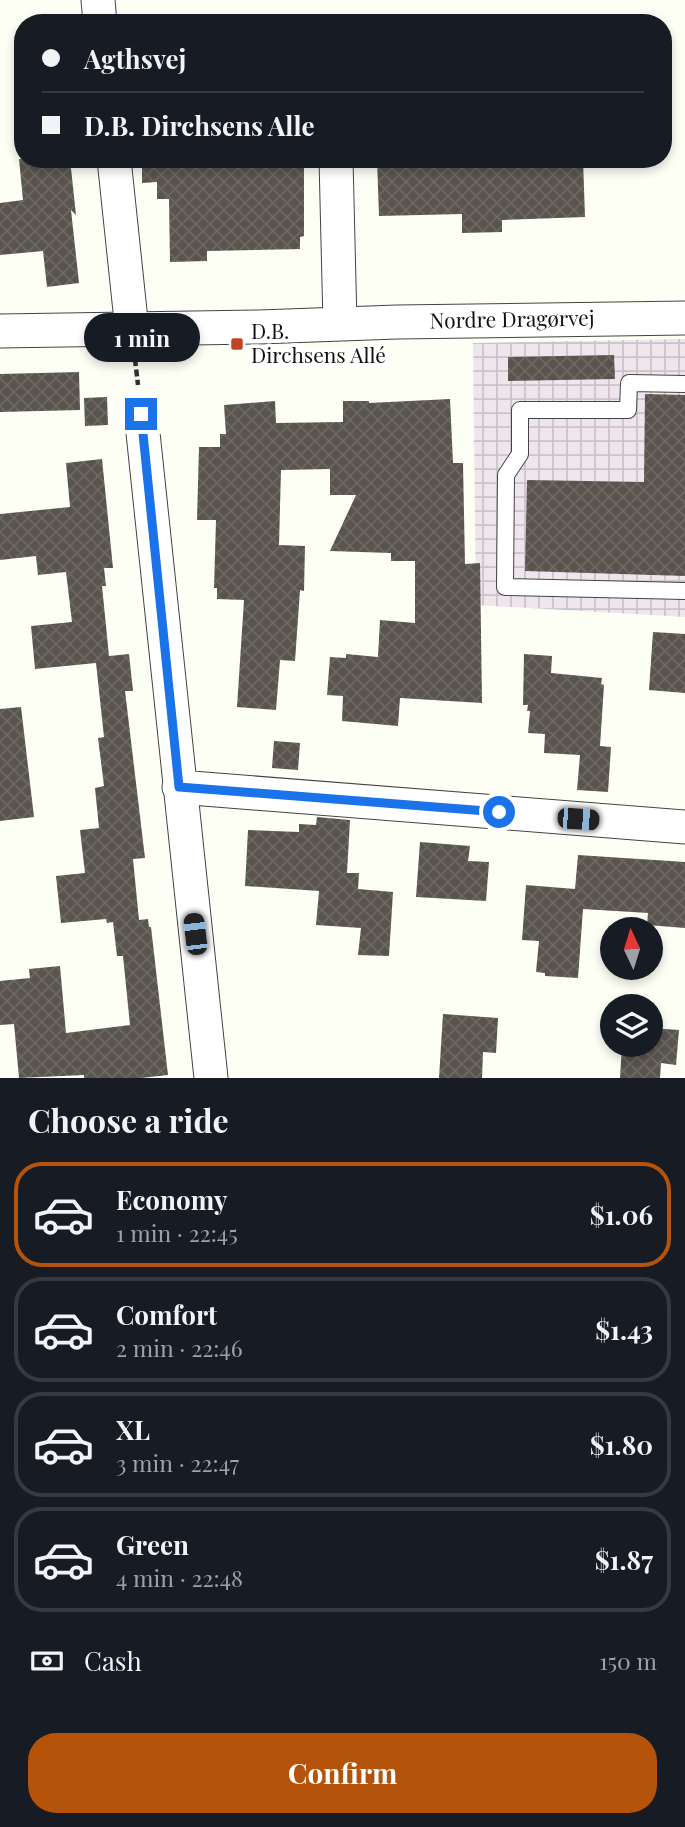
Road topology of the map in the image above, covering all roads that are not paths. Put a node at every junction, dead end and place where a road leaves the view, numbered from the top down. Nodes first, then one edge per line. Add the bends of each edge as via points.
1 (115, 168) edge
2 (336, 168) edge
3 (685, 318) edge
4 (340, 324) junction
5 (132, 330) junction
6 (0, 331) edge
7 (685, 384) edge
8 (141, 414) road end
9 (685, 591) edge
10 (179, 787) junction
11 (685, 827) edge
12 (211, 1078) edge

1 - 5 street
2 - 4 street
3 - 4 street, Nordre Dragørvej
4 - 5 street, Nordre Dragørvej
5 - 6 street, Nordre Dragørvej
7 - 9 lane via 629,383 628,410 520,410 520,454 506,475 505,587
8 - 10 street
10 - 11 street
10 - 12 street

